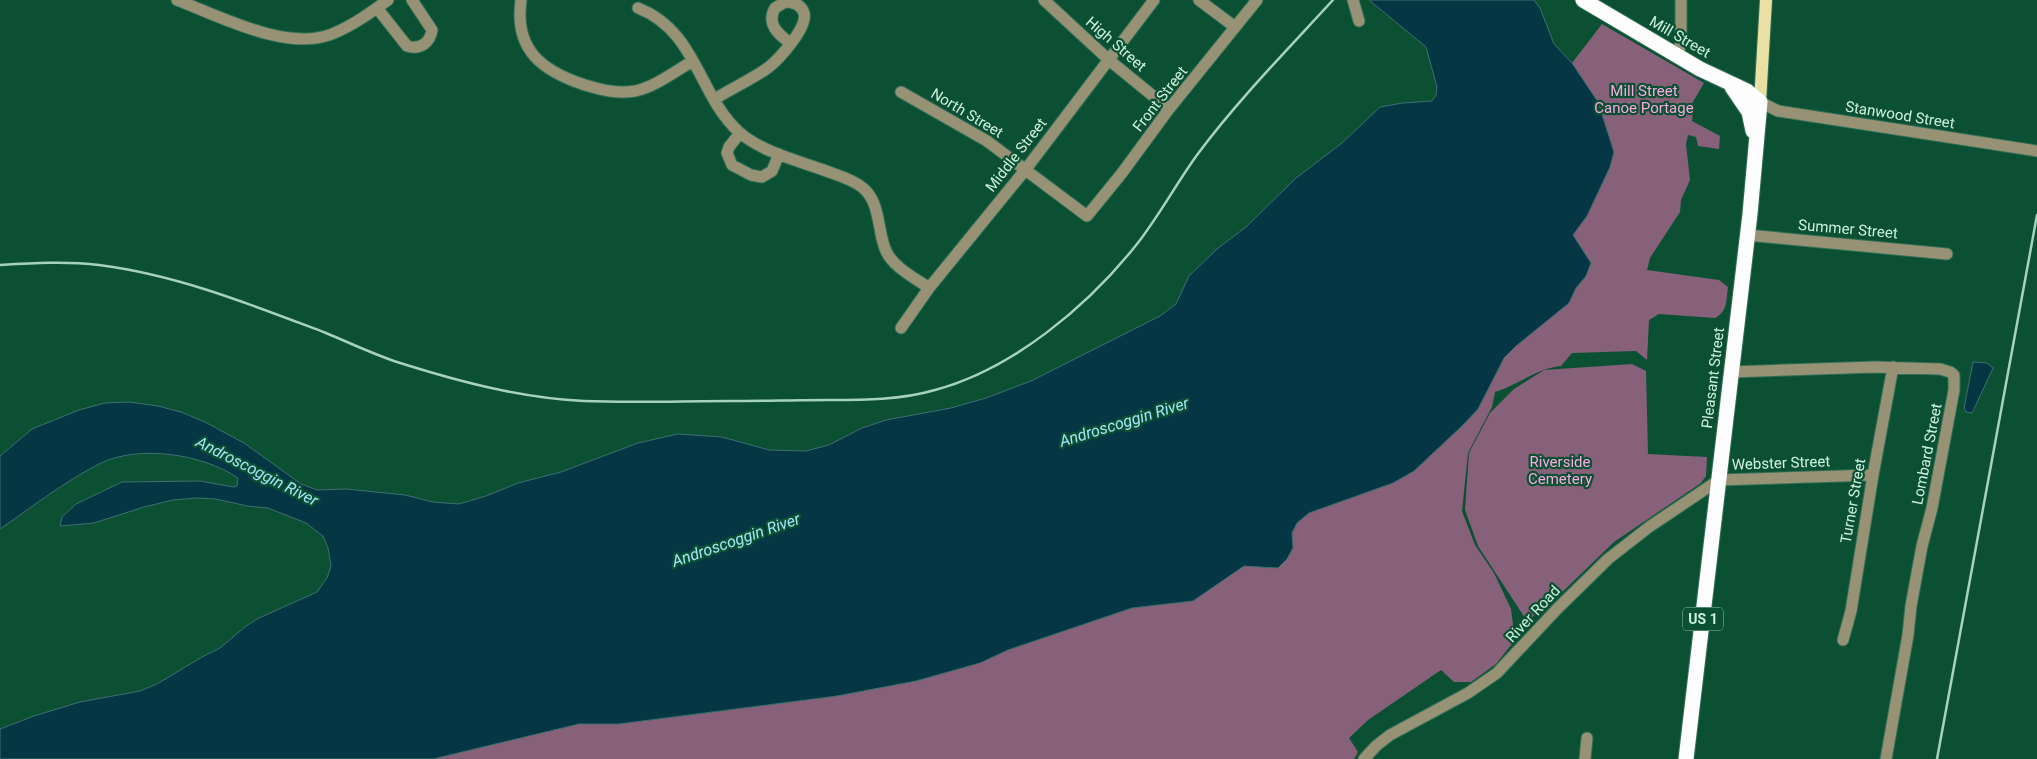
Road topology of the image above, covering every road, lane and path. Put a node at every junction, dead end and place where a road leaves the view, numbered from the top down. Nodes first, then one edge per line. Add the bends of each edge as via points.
1 (177, 0) edge
2 (388, 0) edge
3 (412, 0) edge
4 (521, 0) edge
5 (1044, 0) edge
6 (1154, 0) edge
7 (1199, 0) edge
8 (1257, 0) edge
9 (1353, 0) edge
10 (1584, 0) edge
11 (1681, 0) edge
12 (1766, 0) edge
13 (377, 8) junction
14 (638, 8) dead end
15 (1359, 21) dead end
16 (1236, 27) junction
17 (790, 43) dead end
18 (1678, 56) junction
19 (1109, 60) junction
20 (693, 61) junction
21 (1730, 84) junction
22 (901, 92) dead end
23 (715, 99) junction
24 (1760, 102) junction
25 (1169, 109) junction
26 (740, 133) junction
27 (2037, 151) edge
28 (1756, 152) junction
29 (779, 154) junction
30 (1026, 169) junction
31 (1087, 216) joint
32 (1747, 235) junction
33 (1947, 254) dead end
34 (929, 288) junction
35 (901, 328) dead end
36 (1893, 367) junction
37 (1731, 372) junction
38 (1873, 475) junction
39 (1719, 480) junction
40 (1843, 640) dead end
41 (1586, 738) dead end
42 (1364, 759) edge
43 (1585, 759) edge
44 (1686, 759) edge
45 (1886, 759) edge

1 - 13 street via 287,39 330,35
2 - 13 street
3 - 13 street via 432,30 426,43 419,47 408,46
4 - 20 street via 520,20 529,49 540,63 565,79 608,91 636,90
5 - 19 street, High Street
6 - 19 street, Middle Street
7 - 16 street
8 - 16 street, Front Street
9 - 15 street
10 - 18 highway, Mill Street / US 1
11 - 18 street via 1682,29
12 - 24 main road, Pleasant Street
14 - 20 street via 661,19
16 - 25 street, Front Street
17 - 23 street via 769,67
18 - 21 highway, Mill Street / US 1
19 - 25 street, High Street
19 - 30 street, Middle Street
20 - 23 street
21 - 24 highway, Mill Street via 1747,91
21 - 28 highway, US 1 via 1749,112
22 - 30 street, North Street via 980,136
23 - 26 street
24 - 27 street, Stanwood Street via 1778,111
24 - 28 highway, Pleasant Street
25 - 31 street, Front Street
26 - 29 street
26 - 29 street via 727,153 732,165 762,177 772,171
28 - 32 highway, Pleasant Street / US 1
29 - 34 street via 863,188 872,200 886,252
30 - 31 street, North Street
30 - 34 street, Middle Street
32 - 33 street, Summer Street
32 - 37 highway, Pleasant Street / US 1
34 - 35 street, Middle Street
36 - 37 street, Lombard Street
36 - 38 street, Turner Street
36 - 45 street, Lombard Street via 1940,369 1950,372 1955,380 1911,606
37 - 39 highway, Pleasant Street / US 1
38 - 39 street, Webster Street
38 - 40 street, Turner Street via 1851,612
39 - 42 street, River Road via 1608,559 1497,673 1468,693 1390,735
39 - 44 highway, Pleasant Street / US 1
41 - 43 street

